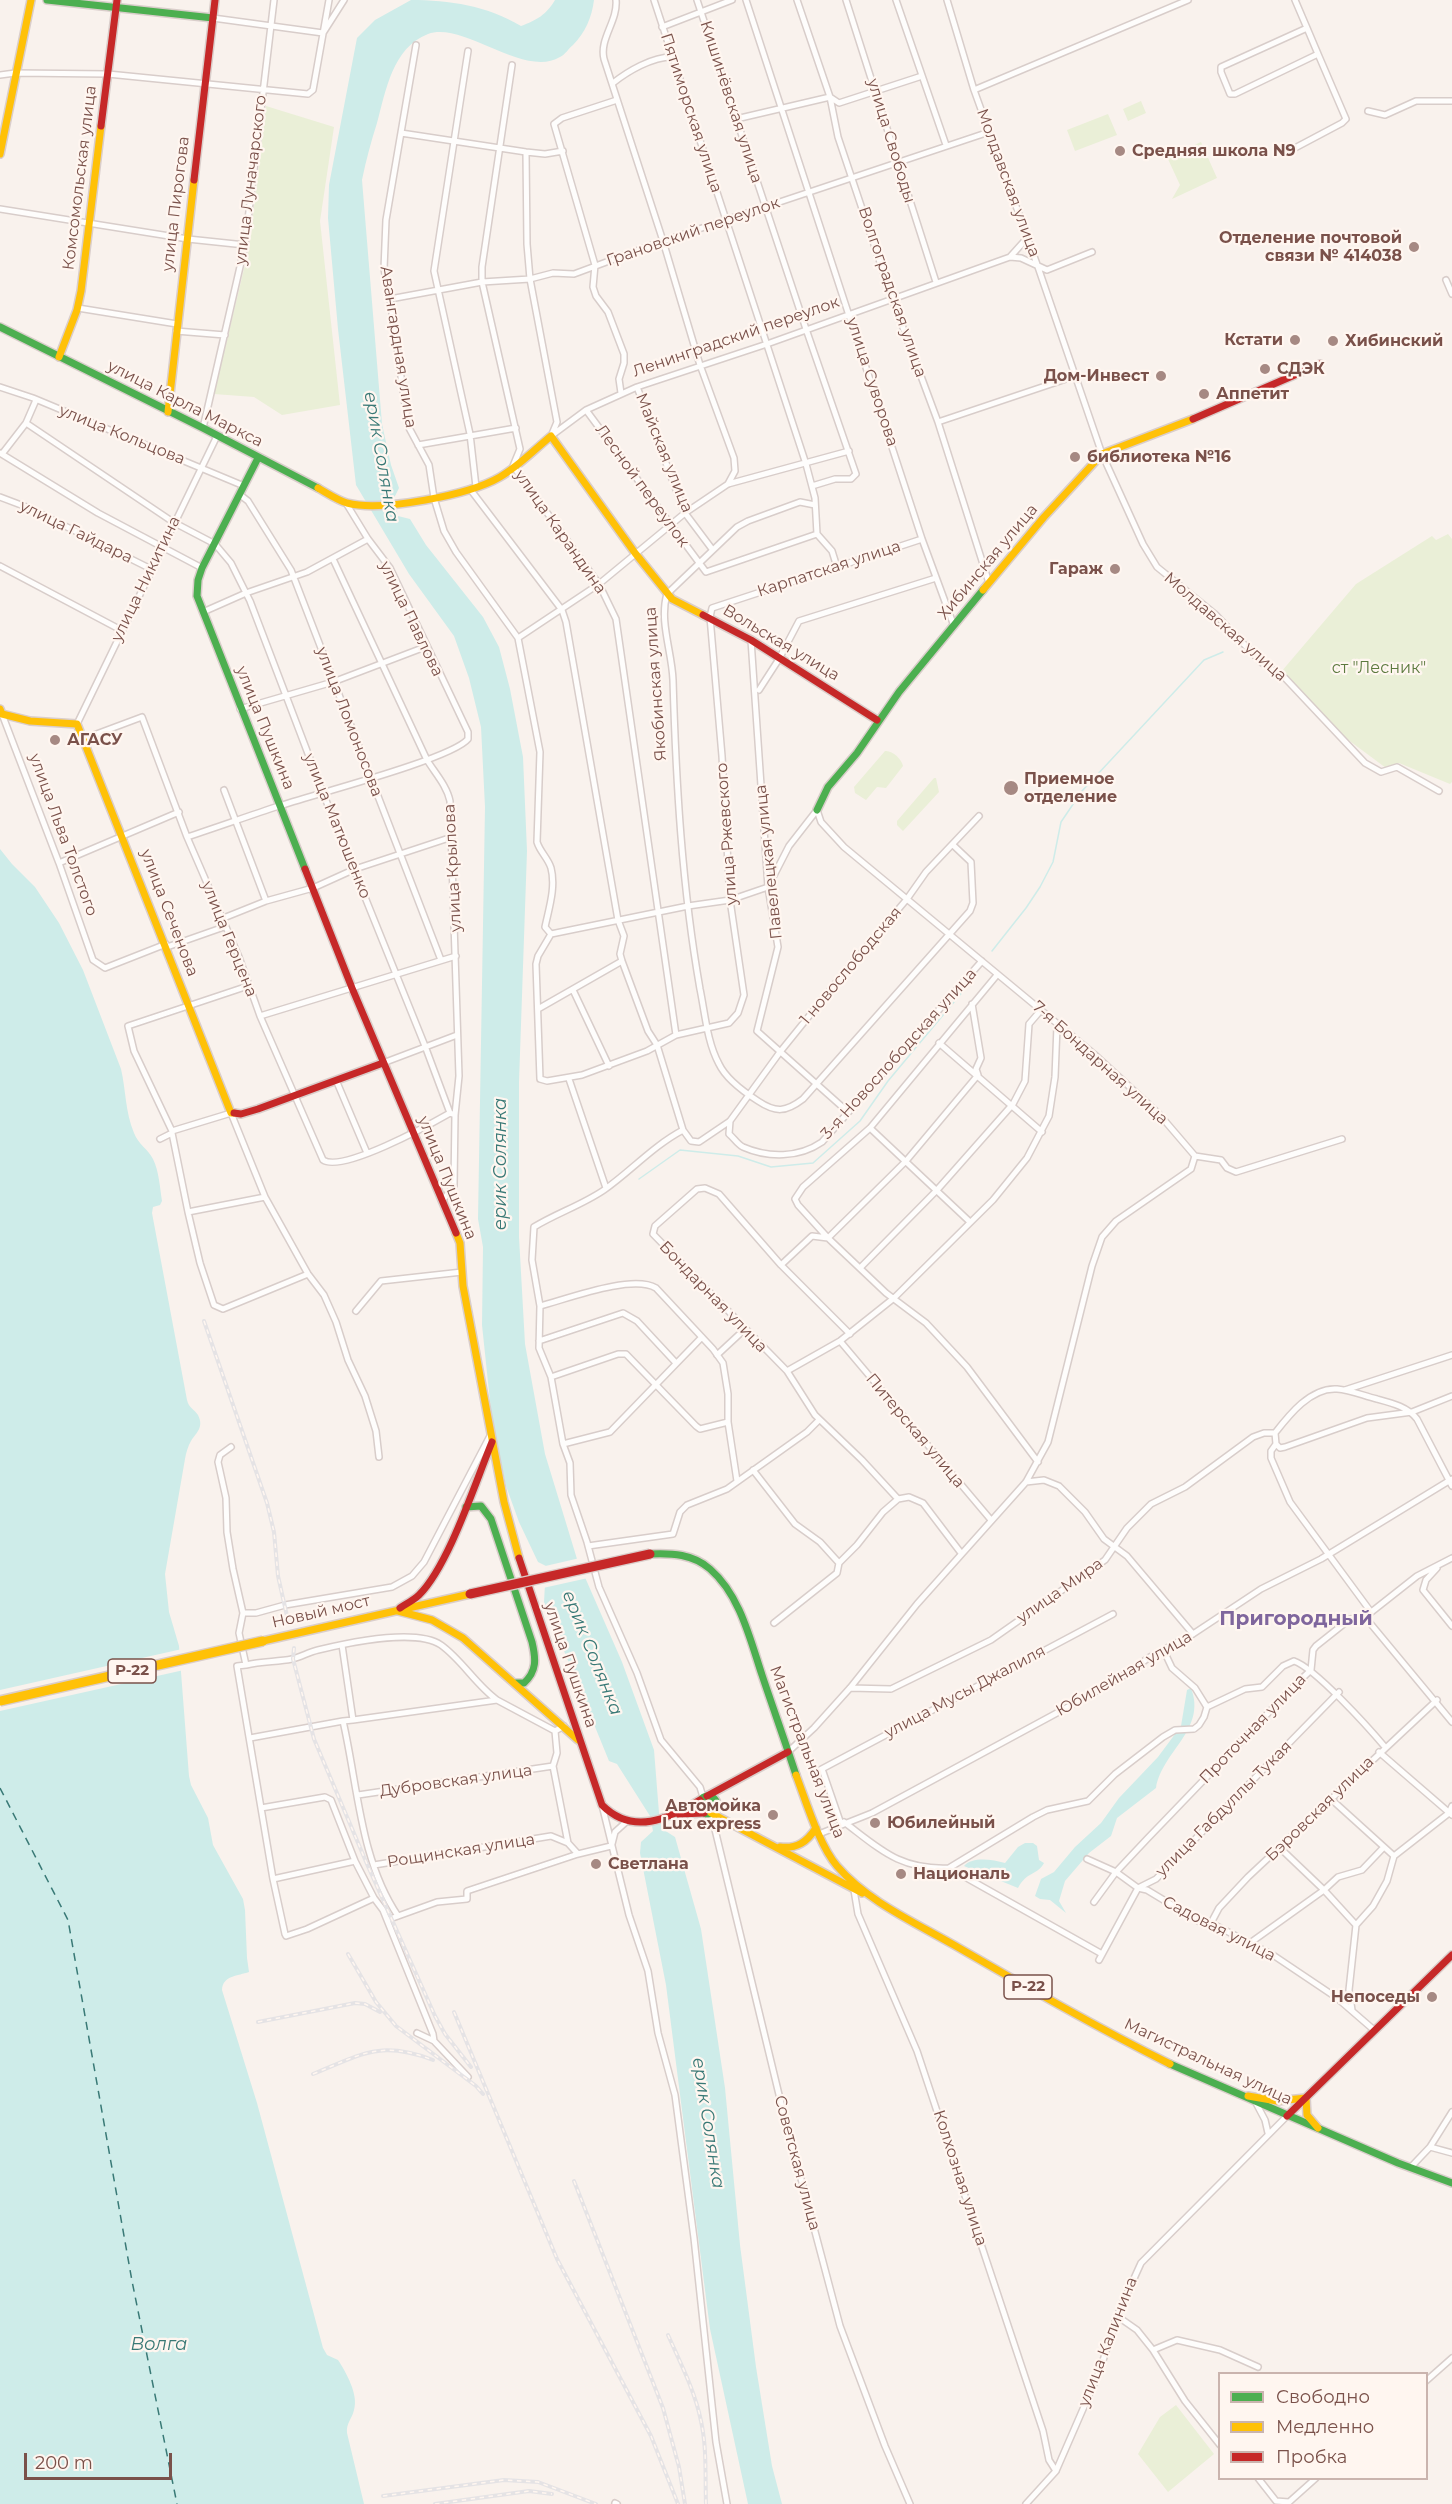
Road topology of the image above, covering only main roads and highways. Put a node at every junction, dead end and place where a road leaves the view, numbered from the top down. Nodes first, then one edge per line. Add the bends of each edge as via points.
1 (31, 0) edge
2 (47, 0) edge
3 (215, 0) edge
4 (116, 4) edge
5 (213, 18) junction
6 (0, 154) edge
7 (0, 327) edge
8 (59, 357) junction
9 (1320, 363) dead end
10 (168, 412) junction
11 (551, 436) joint
12 (258, 458) junction
13 (357, 505) joint
14 (667, 594) joint
15 (1, 712) edge
16 (877, 720) junction
17 (818, 810) road end
18 (383, 1063) junction
19 (492, 1438) junction
20 (466, 1507) junction
21 (650, 1554) joint
22 (395, 1611) junction
23 (516, 1683) junction
24 (0, 1701) edge
25 (579, 1741) junction
26 (788, 1752) junction
27 (704, 1798) junction
28 (708, 1813) junction
29 (672, 1816) junction
30 (818, 1831) junction
31 (769, 1843) junction
32 (882, 1903) junction
33 (1452, 1955) edge
34 (1240, 2095) junction
35 (1306, 2098) junction
36 (1287, 2116) junction
37 (1320, 2129) junction
38 (1452, 2183) edge

1 - 6 main road
2 - 4 main road
3 - 5 main road, улица Пирогова
4 - 5 main road
4 - 8 main road, Комсомольская улица via 78,308
5 - 10 main road, улица Пирогова
7 - 8 main road, улица Карла Маркса
8 - 10 main road, улица Карла Маркса
9 - 16 main road, Хибинская улица via 1165,431 1101,454
10 - 12 main road, улица Карла Маркса
11 - 13 main road, Ленинградский переулок via 494,481 434,498
11 - 14 main road, Якобинская улица
12 - 13 main road, улица Карла Маркса
12 - 18 main road, улица Пушкина via 202,568 197,596
14 - 16 main road, Вольская улица via 751,640
15 - 18 main road, улица Сеченова via 17,721 77,724 231,1113 241,1114
16 - 17 main road, Хибинская улица via 827,789
18 - 19 main road, улица Пушкина via 460,1244
19 - 20 main road
19 - 25 main road, улица Пушкина via 519,1563
20 - 22 main road via 429,1583 418,1596
20 - 23 main road via 481,1506 491,1520 532,1642 537,1660 535,1672 524,1683
21 - 22 main road, Новый мост / Р-22, bridge
21 - 26 main road, Магистральная улица / Р-22 via 678,1553 701,1561 720,1577 731,1594
22 - 23 main road via 444,1624
22 - 24 main road, Новый мост / Р-22, bridge
23 - 25 main road via 559,1729
25 - 29 main road, улица Пушкина via 607,1813 636,1824
26 - 27 main road
26 - 30 main road, Магистральная улица / Р-22
27 - 28 main road via 699,1808
27 - 28 main road via 714,1798 717,1804
27 - 29 main road
28 - 29 main road
28 - 31 main road
30 - 31 main road via 797,1847
30 - 32 main road, Магистральная улица / Р-22 via 835,1864
31 - 32 main road
32 - 34 main road, Магистральная улица / Р-22 via 1118,2038
33 - 35 main road
34 - 35 main road via 1277,2101
34 - 36 main road, Магистральная улица / Р-22
35 - 36 main road
35 - 37 main road via 1307,2115
36 - 37 main road, Магистральная улица / Р-22
37 - 38 main road, Магистральная улица / Р-22

